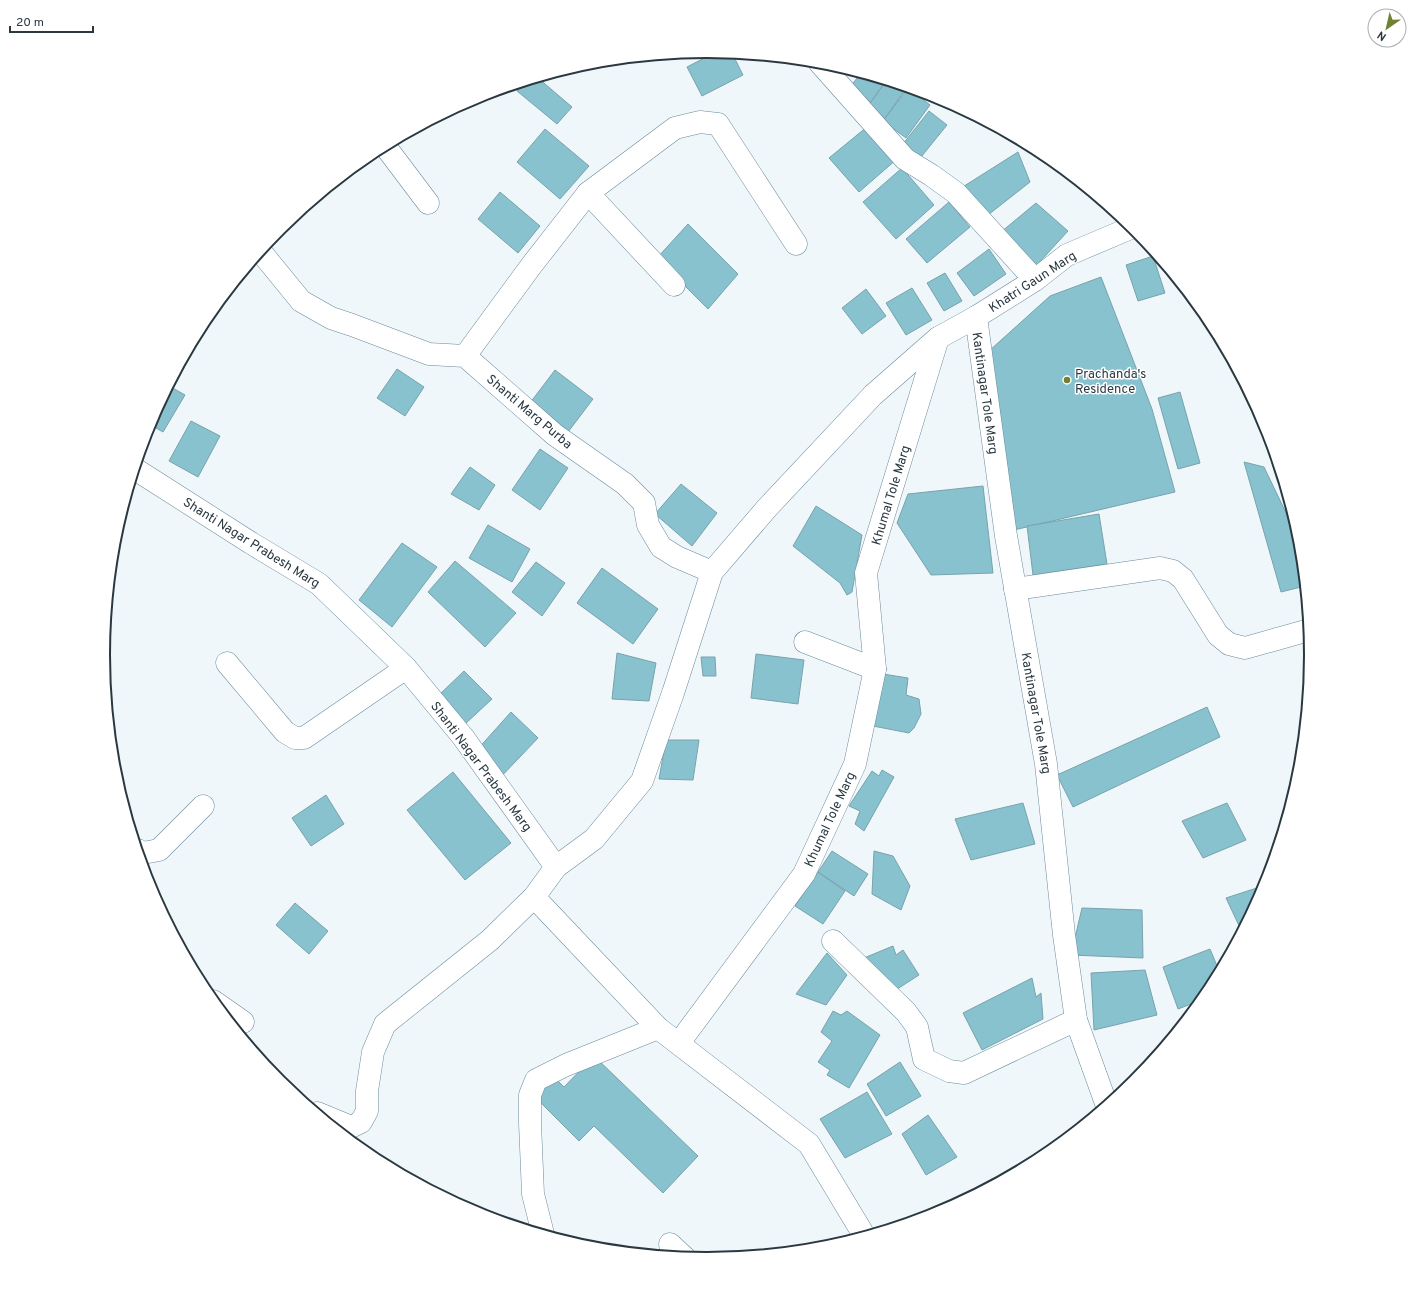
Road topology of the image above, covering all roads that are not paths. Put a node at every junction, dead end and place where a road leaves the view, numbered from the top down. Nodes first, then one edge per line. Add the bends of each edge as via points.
1 (826, 69) edge
2 (389, 151) edge
3 (588, 193) junction
4 (428, 203) dead end
5 (1127, 230) edge
6 (796, 244) dead end
7 (264, 256) edge
8 (1035, 280) junction
9 (674, 285) dead end
10 (976, 317) junction
11 (938, 338) junction
12 (465, 356) junction
13 (140, 470) edge
14 (712, 572) junction
15 (1015, 589) junction
16 (1304, 632) edge
17 (805, 642) dead end
18 (227, 663) dead end
19 (406, 668) junction
20 (875, 669) junction
21 (203, 806) dead end
22 (144, 853) edge
23 (556, 868) junction
24 (534, 897) junction
25 (833, 941) dead end
26 (228, 1011) edge
27 (1076, 1020) junction
28 (243, 1022) dead end
29 (658, 1028) junction
30 (679, 1044) junction
31 (1105, 1101) edge
32 (330, 1118) edge
33 (541, 1229) edge
34 (862, 1233) edge

1 - 8 street via 905,159 956,193
2 - 4 street
3 - 6 street via 675,128 700,122 718,124
3 - 9 street
3 - 12 street
5 - 8 street, Khatri Gaun Marg via 1067,255
7 - 12 street via 301,301 331,318 429,354
8 - 10 street, Khatri Gaun Marg
10 - 11 street
10 - 15 street, Kantinagar Tole Marg
11 - 14 street via 873,395 767,508
11 - 20 street, Khumal Tole Marg via 866,573
12 - 14 street, Shanti Marg Purba via 555,435 625,484 644,503 648,525 661,547
13 - 19 street, Shanti Nagar Prabesh Marg via 319,584
14 - 23 street via 642,782 594,839
15 - 16 street via 1160,568 1183,578 1218,635 1229,644 1245,648
15 - 27 street, Kantinagar Tole Marg via 1046,764 1064,935
17 - 20 street
18 - 19 street via 285,732 295,738 304,738
19 - 23 street, Shanti Nagar Prabesh Marg via 463,737
20 - 30 street, Khumal Tole Marg via 855,764 804,874
21 - 22 street via 159,850
23 - 24 street
24 - 29 street
24 - 32 street via 490,940 386,1024 374,1052 367,1091 367,1111 362,1122 351,1127
25 - 27 street via 906,1012 917,1027 924,1059 949,1071 964,1073
26 - 28 street
27 - 31 street, Kantinagar Tole Marg
29 - 30 street
29 - 33 street via 566,1065 536,1080 530,1095 530,1123 533,1194
30 - 34 street via 808,1144

